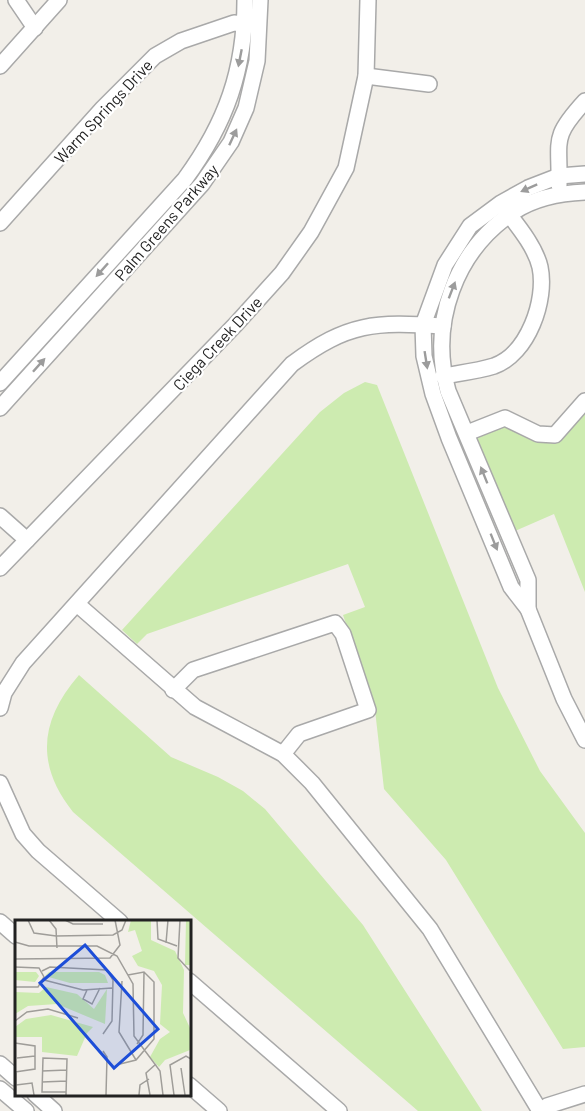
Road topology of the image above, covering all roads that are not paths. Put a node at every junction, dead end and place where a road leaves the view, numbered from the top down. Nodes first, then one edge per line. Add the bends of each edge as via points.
1 (16, 0) edge
2 (59, 0) edge
3 (245, 0) edge
4 (260, 0) edge
5 (368, 0) edge
6 (252, 25) junction
7 (35, 28) junction
8 (0, 66) edge
9 (366, 76) junction
10 (429, 84) dead end
11 (585, 101) edge
12 (585, 174) edge
13 (559, 176) junction
14 (585, 192) edge
15 (559, 194) junction
16 (505, 209) junction
17 (0, 223) edge
18 (423, 325) junction
19 (442, 326) junction
20 (443, 376) junction
21 (0, 383) edge
22 (585, 400) edge
23 (0, 408) edge
24 (467, 433) junction
25 (0, 516) edge
26 (27, 540) junction
27 (0, 568) edge
28 (77, 604) junction
29 (528, 609) junction
30 (173, 690) junction
31 (0, 708) edge
32 (585, 740) edge
33 (283, 754) junction
34 (0, 783) edge
35 (118, 920) edge
36 (0, 922) edge
37 (15, 935) edge
38 (190, 982) edge
39 (0, 1064) edge
40 (15, 1077) edge
41 (190, 1086) edge
42 (0, 1089) edge
43 (585, 1095) edge
44 (36, 1096) edge
45 (26, 1111) edge
46 (54, 1111) edge
47 (219, 1111) edge
48 (339, 1111) edge
49 (540, 1111) edge

1 - 7 street
2 - 7 street
3 - 6 street, Palm Greens Parkway
4 - 6 street, Palm Greens Parkway
5 - 9 street, Ciega Creek Drive
6 - 17 street, Warm Springs Drive via 234,23 181,41 155,56
6 -> 21 street, Palm Greens Parkway via 227,110 209,146 185,179
23 -> 6 street, Palm Greens Parkway via 202,184 231,142 246,108 257,61
7 - 8 street
9 - 10 street
9 - 26 street, Ciega Creek Drive via 346,168 299,248 236,324
11 - 13 street via 557,142
12 - 13 street
13 - 15 street
13 -> 16 street
14 - 15 street
15 - 16 street via 516,210
16 - 18 street via 471,226 458,242 433,292
19 -> 16 street via 449,295 463,265
16 - 20 street via 540,267 539,301 530,328 512,354 494,366
18 - 19 street
18 - 28 street via 378,323 345,332 314,347 292,364
18 -> 29 street via 424,356 433,394 511,587
19 - 20 street
20 - 24 street
22 - 24 street via 555,435 538,434 505,418
29 -> 24 street via 528,580
25 - 26 street
26 - 27 street, Ciega Creek Drive
28 - 30 street
28 - 31 street via 23,663 4,693
29 - 32 street
30 - 33 street via 195,707
30 - 33 street via 193,670 335,623 343,634 368,710 299,734
33 - 49 street via 312,783 417,910
34 - 35 street via 23,834
36 - 37 street
38 - 48 street
39 - 40 street
41 - 47 street
42 - 45 street
43 - 49 street
44 - 46 street

